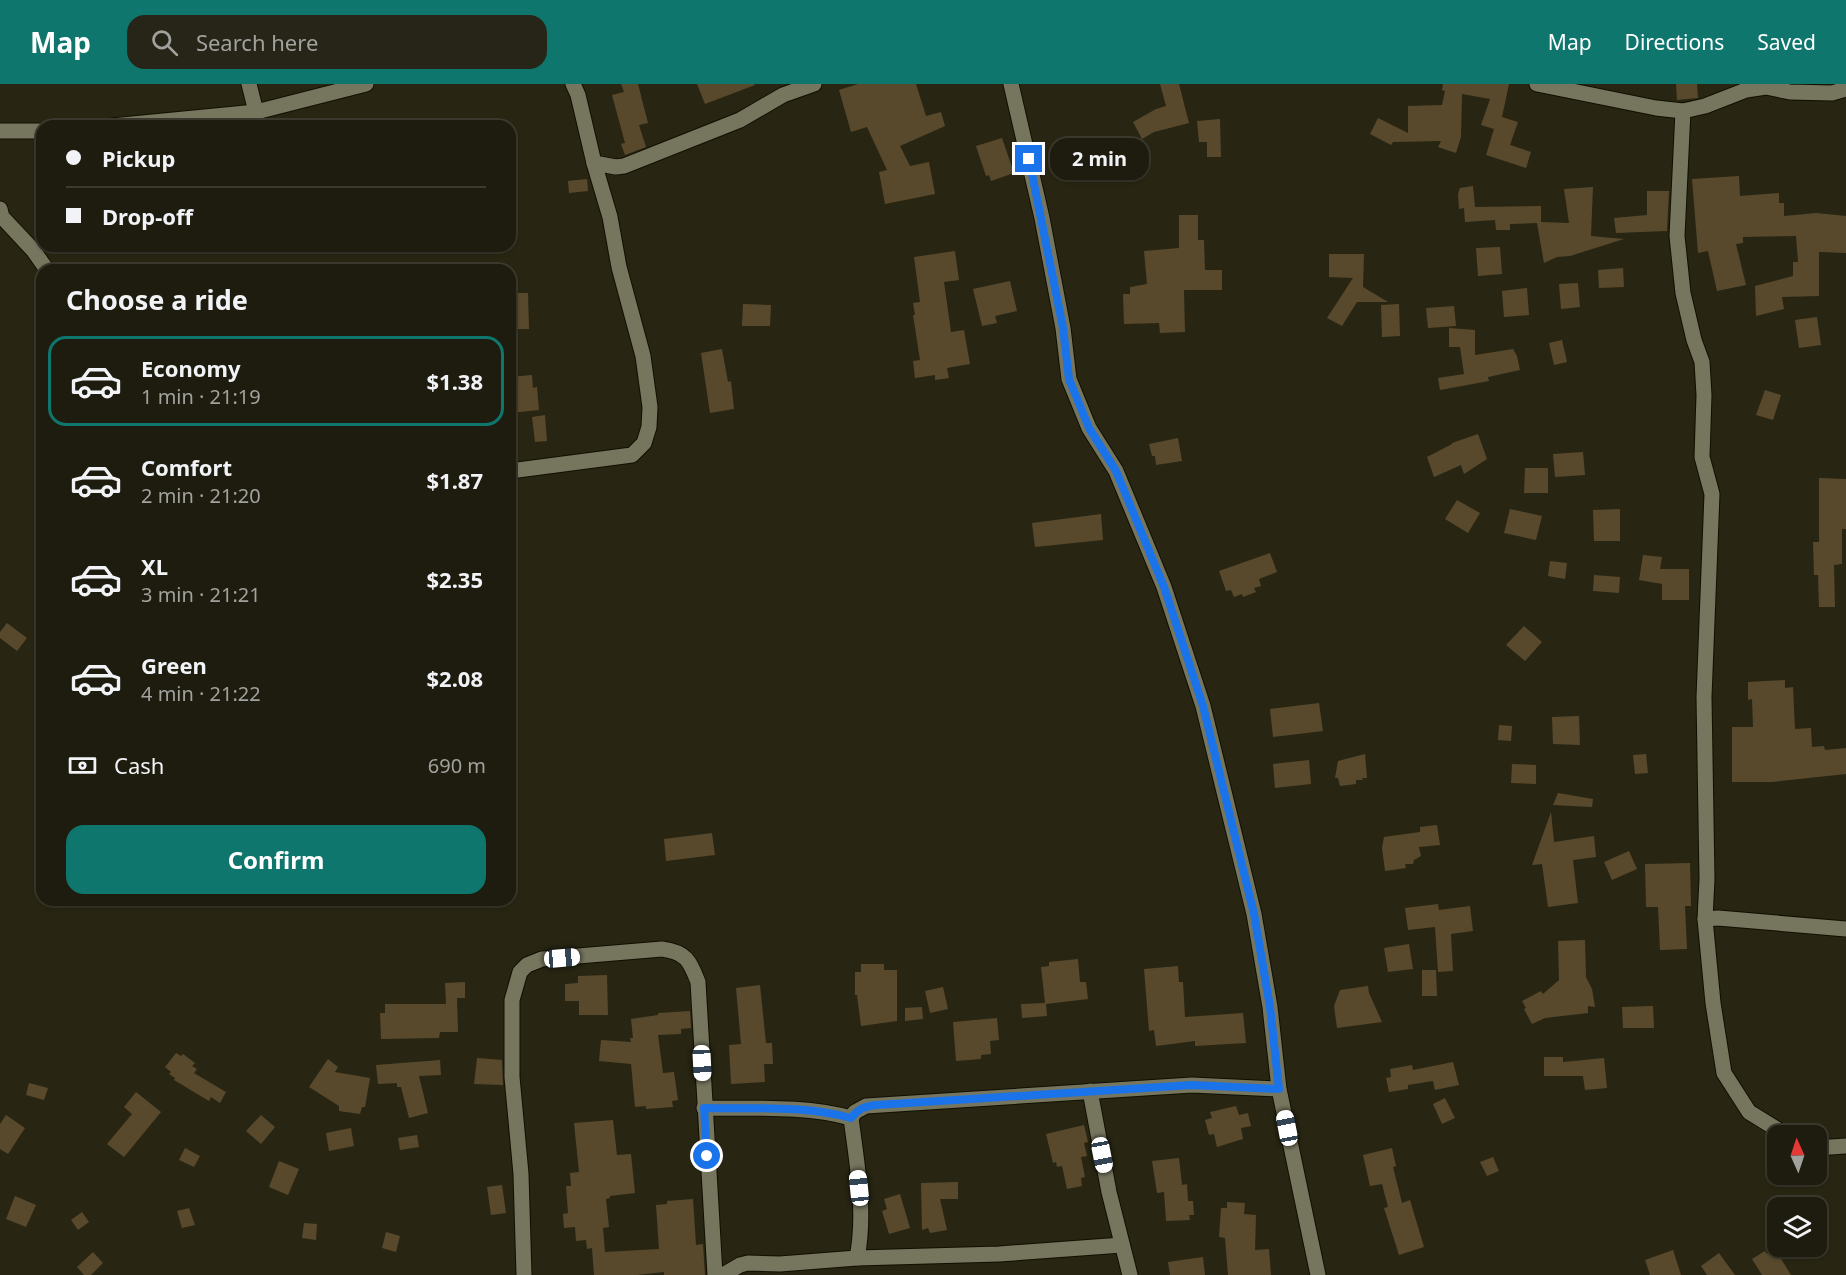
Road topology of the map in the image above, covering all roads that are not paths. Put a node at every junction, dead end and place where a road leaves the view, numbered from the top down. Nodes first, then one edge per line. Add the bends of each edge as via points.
1 (249, 84) edge
2 (366, 84) edge
3 (573, 84) edge
4 (814, 84) edge
5 (1011, 84) edge
6 (1537, 84) edge
7 (1846, 89) edge
8 (1683, 111) junction
9 (256, 112) junction
10 (174, 120) edge
11 (0, 131) edge
12 (36, 132) edge
13 (594, 163) junction
14 (0, 209) edge
15 (42, 264) edge
16 (516, 470) edge
17 (1705, 919) junction
18 (1846, 929) edge
19 (1279, 1089) junction
20 (1090, 1091) junction
21 (704, 1108) junction
22 (851, 1118) junction
23 (1770, 1125) edge
24 (1846, 1146) edge
25 (1827, 1147) edge
26 (1122, 1245) junction
27 (857, 1258) junction
28 (524, 1275) edge
29 (715, 1275) edge
30 (723, 1275) edge
31 (1130, 1275) edge
32 (1318, 1275) edge

1 - 9 street
2 - 9 street
3 - 13 street
4 - 13 street via 783,95 740,120 624,166
5 - 19 street via 1044,229 1069,379 1089,428 1116,471 1164,587 1203,706 1254,914
6 - 8 street
7 - 8 street via 1832,93 1790,92 1766,87
8 - 17 street via 1677,236 1683,293 1702,362 1702,457 1712,494 1704,697
9 - 10 street
11 - 12 street
13 - 16 street via 643,356 650,427 644,443 632,455
14 - 15 street via 2,217
17 - 18 street
17 - 23 street via 1724,1073 1749,1112
19 - 20 street via 1192,1085
19 - 32 street
20 - 22 street via 866,1106
20 - 26 street
21 - 22 street via 807,1109
21 - 28 street via 698,982 691,965 677,951 542,959 527,965 520,972 512,1000 512,1077 521,1174
21 - 29 street
22 - 27 street via 861,1212
24 - 25 street
26 - 27 street via 1062,1251
26 - 31 street
27 - 30 street via 748,1263

